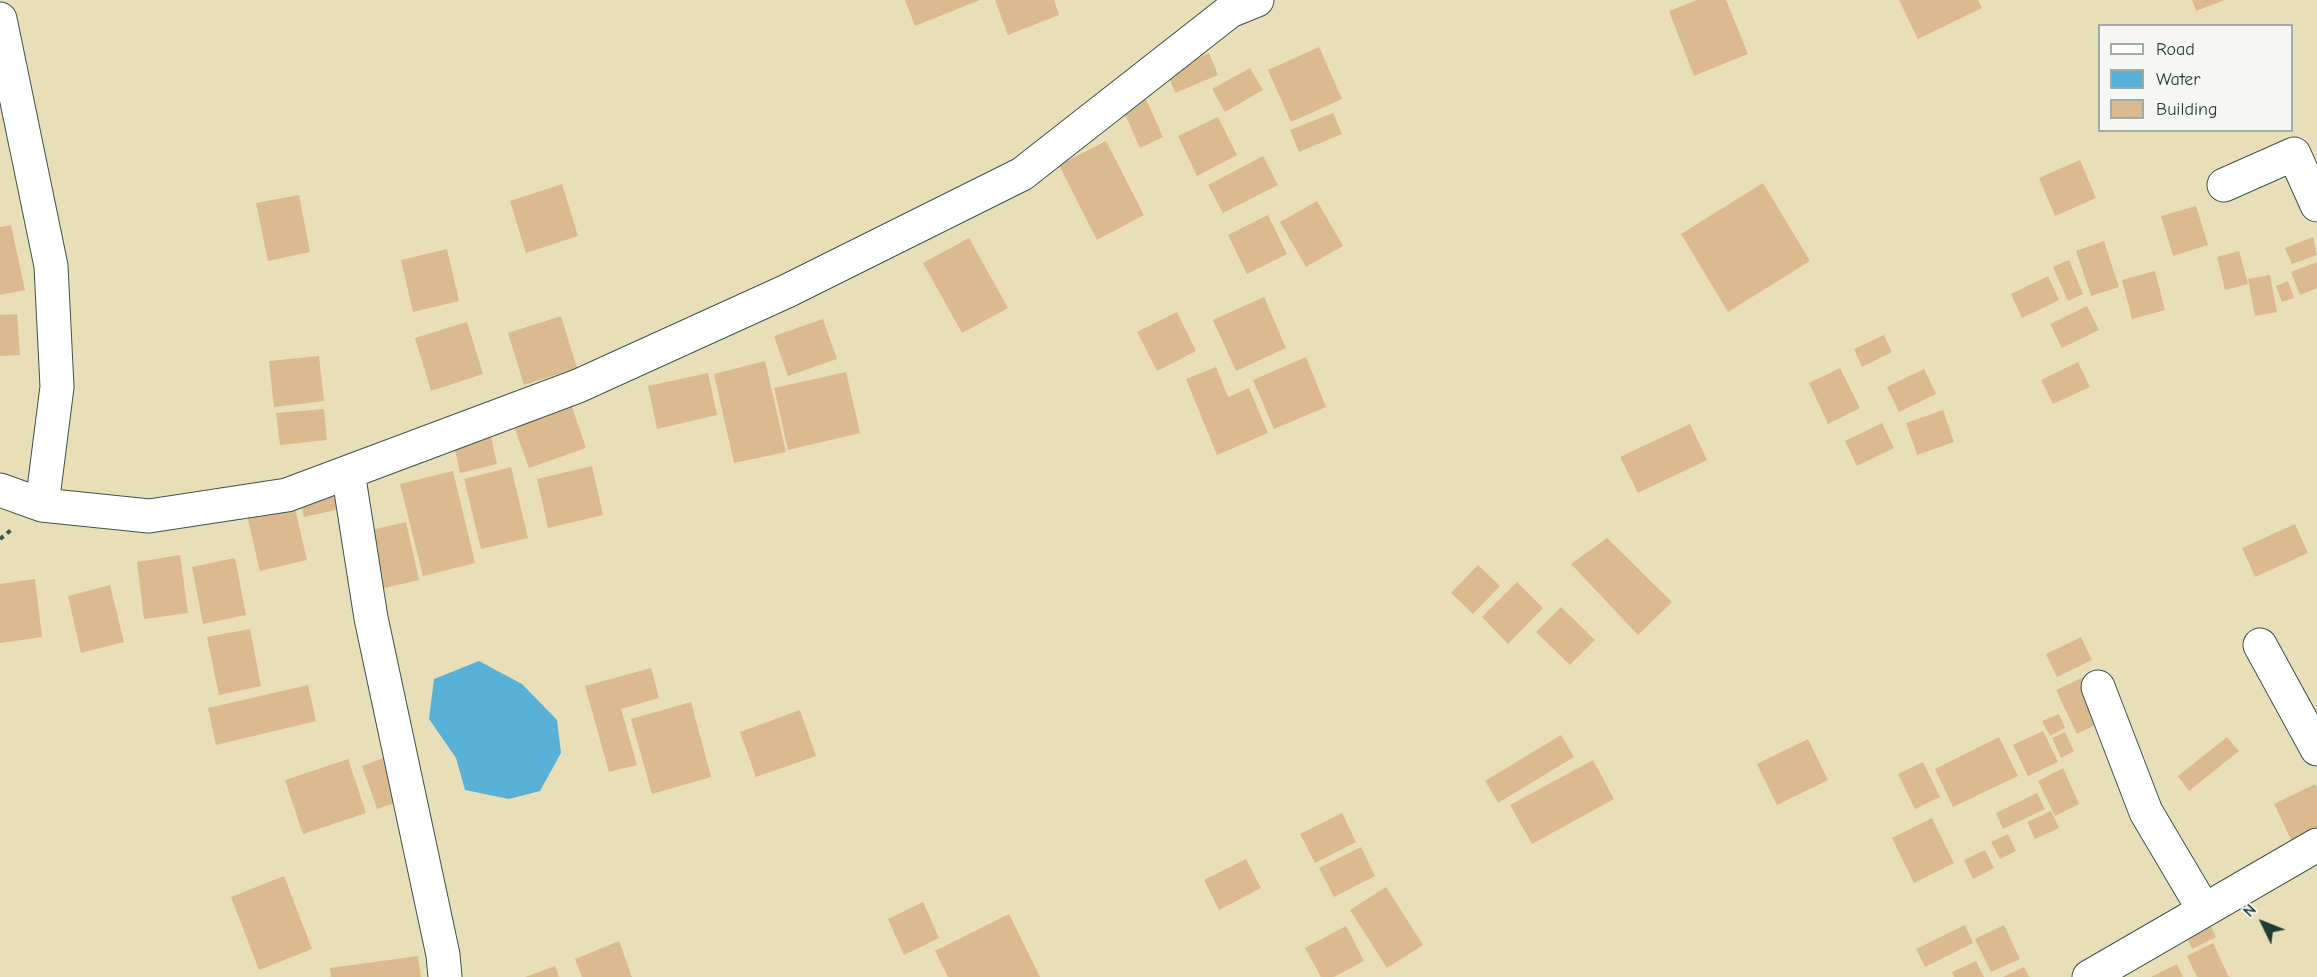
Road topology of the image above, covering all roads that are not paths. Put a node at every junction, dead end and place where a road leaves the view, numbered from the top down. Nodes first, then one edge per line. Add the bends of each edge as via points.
1 (1257, 0) edge
2 (0, 19) edge
3 (2224, 185) dead end
4 (2317, 205) edge
5 (348, 472) junction
6 (0, 490) edge
7 (42, 505) junction
8 (2260, 645) dead end
9 (2098, 687) dead end
10 (2317, 749) edge
11 (2317, 845) edge
12 (2204, 910) junction
13 (445, 977) edge
14 (2089, 977) edge

1 - 5 street via 1230,11 1022,174 788,291 578,386
2 - 7 street via 51,266 57,387
3 - 4 street via 2294,154
5 - 7 street via 287,495 149,516
5 - 13 street via 371,618
6 - 7 street
8 - 10 street
9 - 12 street via 2146,812
11 - 12 street
12 - 14 street

